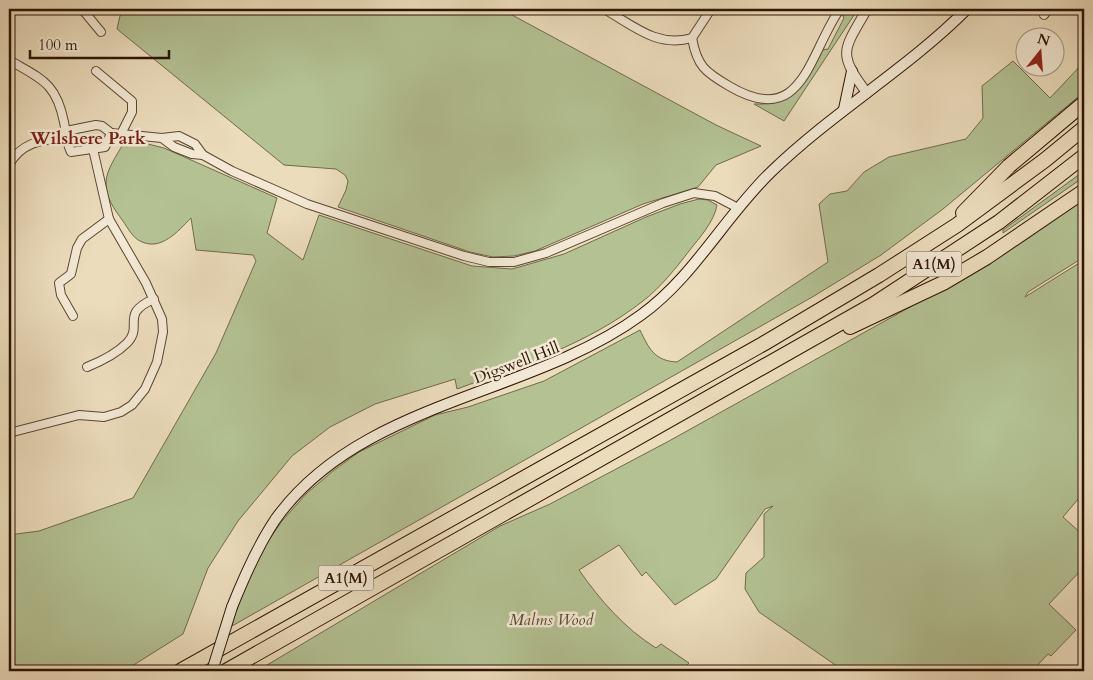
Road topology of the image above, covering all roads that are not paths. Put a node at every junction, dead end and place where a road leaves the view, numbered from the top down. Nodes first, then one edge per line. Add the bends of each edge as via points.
1 (82, 9) edge
2 (604, 9) edge
3 (711, 9) edge
4 (840, 9) edge
5 (867, 9) edge
6 (967, 9) edge
7 (101, 32) dead end
8 (692, 38) junction
9 (9, 60) edge
10 (96, 71) dead end
11 (852, 71) junction
12 (867, 93) junction
13 (1084, 102) edge
14 (844, 109) junction
15 (1084, 128) edge
16 (122, 132) junction
17 (112, 133) junction
18 (66, 134) junction
19 (162, 138) junction
20 (93, 149) junction
21 (203, 155) junction
22 (1084, 156) edge
23 (9, 165) edge
24 (1084, 191) edge
25 (738, 208) junction
26 (109, 219) junction
27 (940, 236) junction
28 (154, 299) junction
29 (73, 316) dead end
30 (776, 360) junction
31 (87, 367) dead end
32 (9, 433) edge
33 (180, 671) edge
34 (212, 671) edge
35 (226, 671) edge

1 - 7 street
2 - 8 street via 657,39 674,42
3 - 8 street
4 - 8 street via 802,80 787,95 770,100 751,98 713,77 701,66
5 - 11 street via 847,43 846,55
6 - 12 main road, Digswell Hill
9 - 18 street via 53,90 60,102
10 - 16 street via 132,101 132,112
11 - 12 street
11 - 14 main road
12 - 14 main road, Digswell Hill
13 - 27 highway, A1(M) via 1009,166
14 - 25 main road, Digswell Hill via 784,159
15 - 27 highway, A1(M) via 1014,184
16 - 17 street
16 - 19 street
17 - 18 street via 96,125
17 - 20 street via 105,147
18 - 20 street via 71,152
18 - 23 street via 26,146 18,151
19 - 21 street via 192,154
19 - 21 street via 188,139
20 - 26 street
21 - 25 street via 307,204 489,262 514,262 546,253 662,203 694,193 715,196
22 - 30 highway, A1(M) via 1000,222 874,304
24 - 30 highway, A1(M) via 943,283
25 - 34 main road, Digswell Hill, bridge via 668,293 614,334 536,372 411,418 352,449 326,468 277,518 258,548 232,607
26 - 28 street
26 - 29 street via 82,239 71,274 59,283
27 - 33 highway, A1(M) via 763,344
28 - 31 street via 141,304 134,312 133,328 127,343 109,358
28 - 32 street via 162,319 161,347 150,379 132,405 113,415 96,418 80,415
30 - 35 highway, A1(M)

